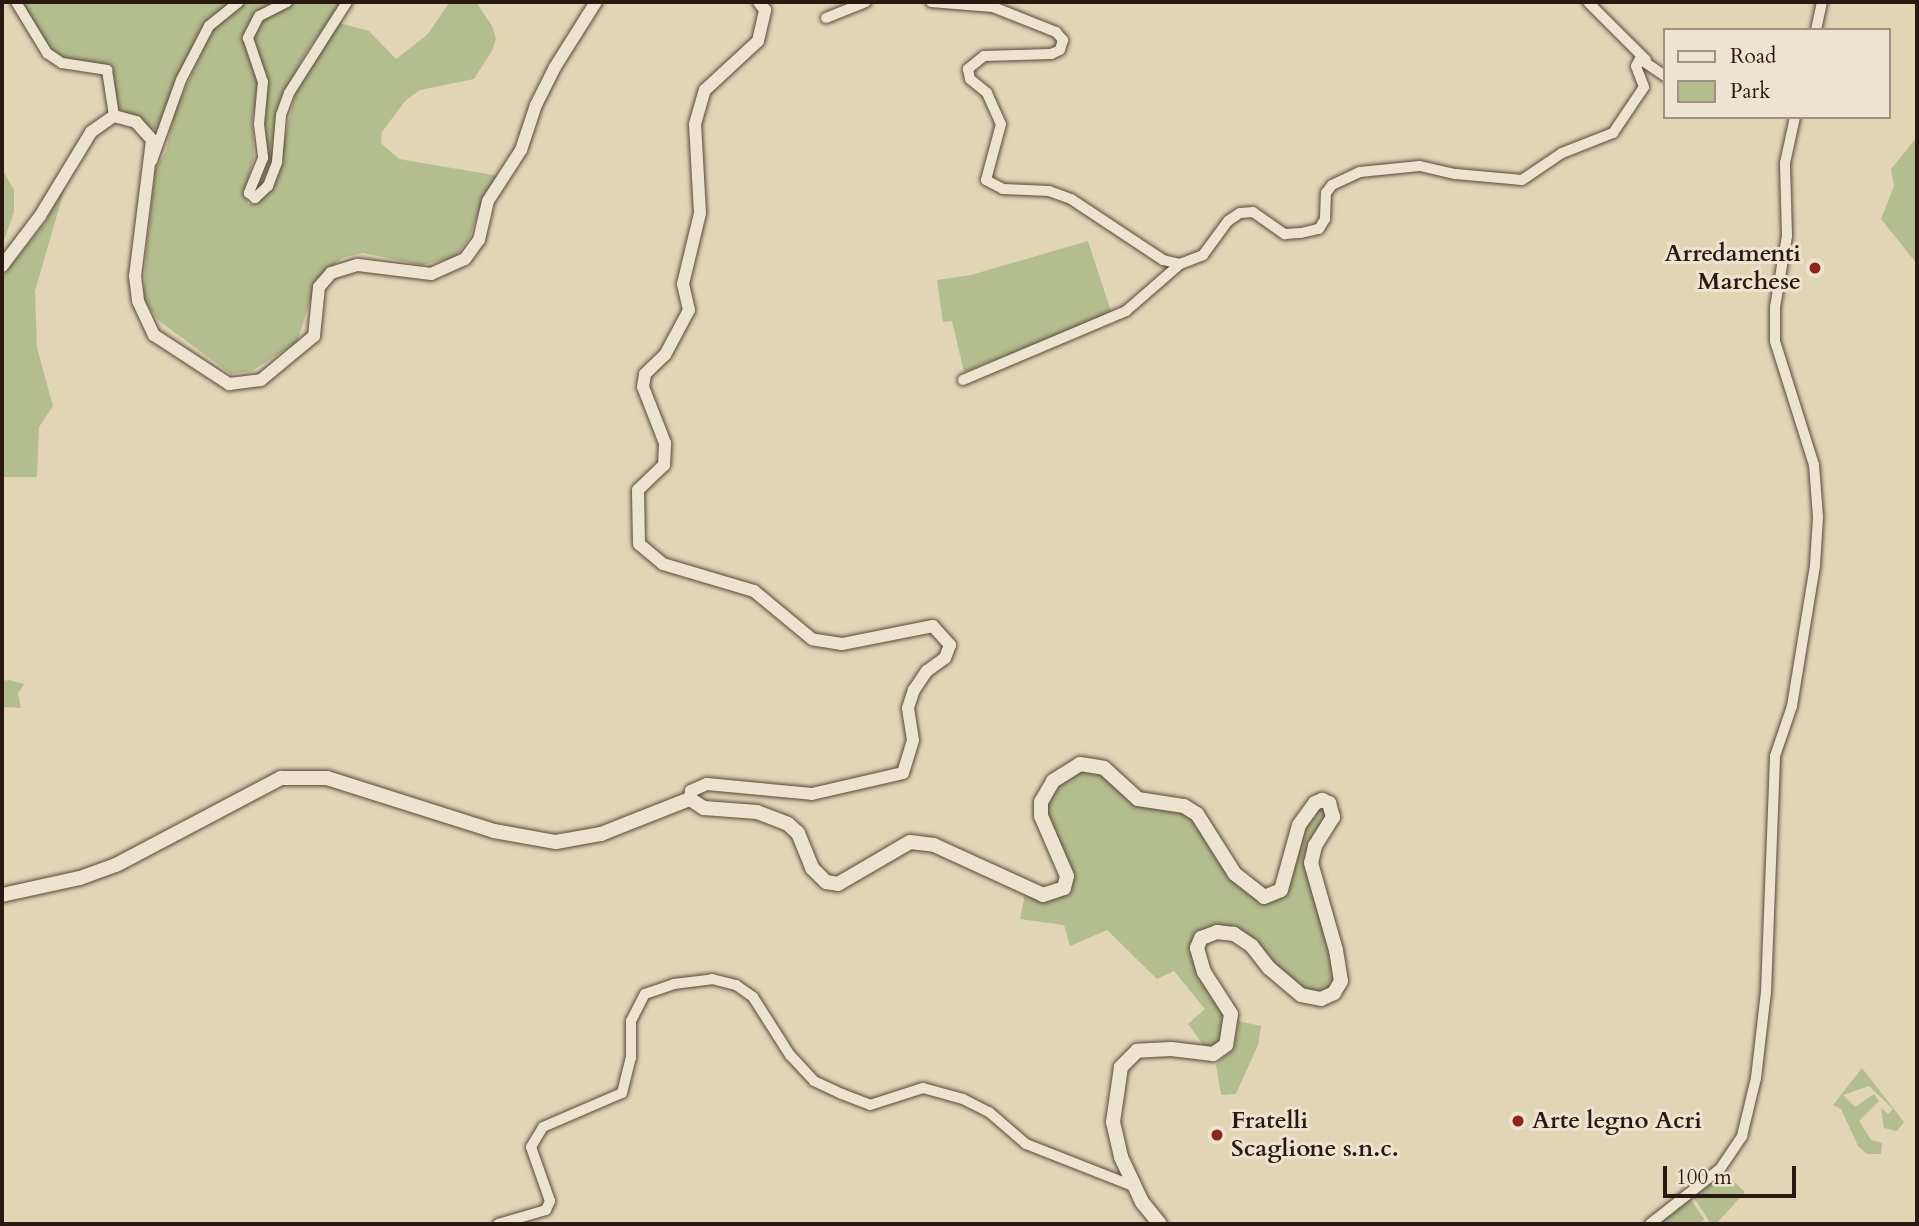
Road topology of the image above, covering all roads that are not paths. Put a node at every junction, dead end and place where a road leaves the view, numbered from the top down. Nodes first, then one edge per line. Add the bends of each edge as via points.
1 (16, 2) edge
2 (239, 2) edge
3 (287, 2) edge
4 (347, 2) edge
5 (596, 2) edge
6 (866, 2) edge
7 (931, 2) edge
8 (1588, 2) edge
9 (1822, 2) edge
10 (763, 5) edge
11 (825, 18) dead end
12 (1816, 28) edge
13 (1646, 60) junction
14 (1664, 75) edge
15 (114, 116) junction
16 (1795, 119) edge
17 (152, 161) junction
18 (1180, 264) junction
19 (2, 265) edge
20 (963, 380) dead end
21 (690, 799) junction
22 (2, 895) edge
23 (1133, 1185) junction
24 (498, 1224) edge
25 (1160, 1224) edge
26 (1650, 1224) edge

1 - 15 street via 47,53 62,63 107,70
2 - 17 street via 209,26 181,80 165,136
3 - 4 street via 259,16 248,38 263,82 259,124 263,158 249,193 255,198 268,186 277,162 281,115 289,93
5 - 17 street via 550,76 521,150 488,201 479,240 465,259 431,274 358,265 331,273 319,287 314,336 261,380 229,384 154,335 138,301 135,276 144,185
6 - 11 street
7 - 18 street via 993,7 1056,32 1063,40 1060,50 1051,54 984,56 968,69 970,79 987,93 1002,124 986,180 1003,189 1049,191 1071,199 1163,260
8 - 13 street
9 - 12 street
10 - 21 street via 758,41 705,90 695,124 699,213 683,284 689,310 665,355 645,374 646,398 665,443 664,465 638,490 639,544 663,564 754,591 812,639 842,644 933,626 950,645 945,658 927,671 914,690 908,708 913,740 903,773 812,794 707,784 691,791
13 - 14 street
13 - 18 street via 1640,59 1636,66 1644,87 1613,133 1562,153 1522,180 1420,166 1360,172 1332,185 1326,193 1325,219 1318,229 1285,233 1253,212 1240,213 1228,221 1202,255
15 - 17 street via 136,122 152,140
15 - 19 street via 91,132 40,216
16 - 26 street via 1786,163 1787,236 1782,283 1774,307 1775,341 1814,465 1818,517 1815,565 1792,706 1775,756 1766,992 1754,1092 1742,1136 1720,1169
18 - 20 street via 1126,311 1104,323
21 - 22 main road via 601,834 556,842 494,831 327,778 281,778 116,865
21 - 23 main road via 704,808 757,812 788,824 826,882 838,884 910,842 934,845 1043,895 1063,888 1067,876 1041,816 1045,792 1066,771 1092,764 1104,768 1138,799 1184,806 1197,814 1235,874 1264,897 1281,890 1293,839 1309,809 1322,800 1329,803 1333,817 1315,846 1311,863 1341,981 1334,993 1321,999 1301,995 1234,934 1217,932 1201,938 1198,960 1231,1014 1231,1035 1213,1054 1137,1051 1121,1067 1113,1122
23 - 24 street via 1026,1144 989,1112 963,1099 923,1088 870,1105 832,1090 814,1081 790,1055 753,997 736,985 712,979 645,994 631,1021 631,1058 622,1093 543,1127 531,1147 550,1201 547,1209
23 - 25 main road

